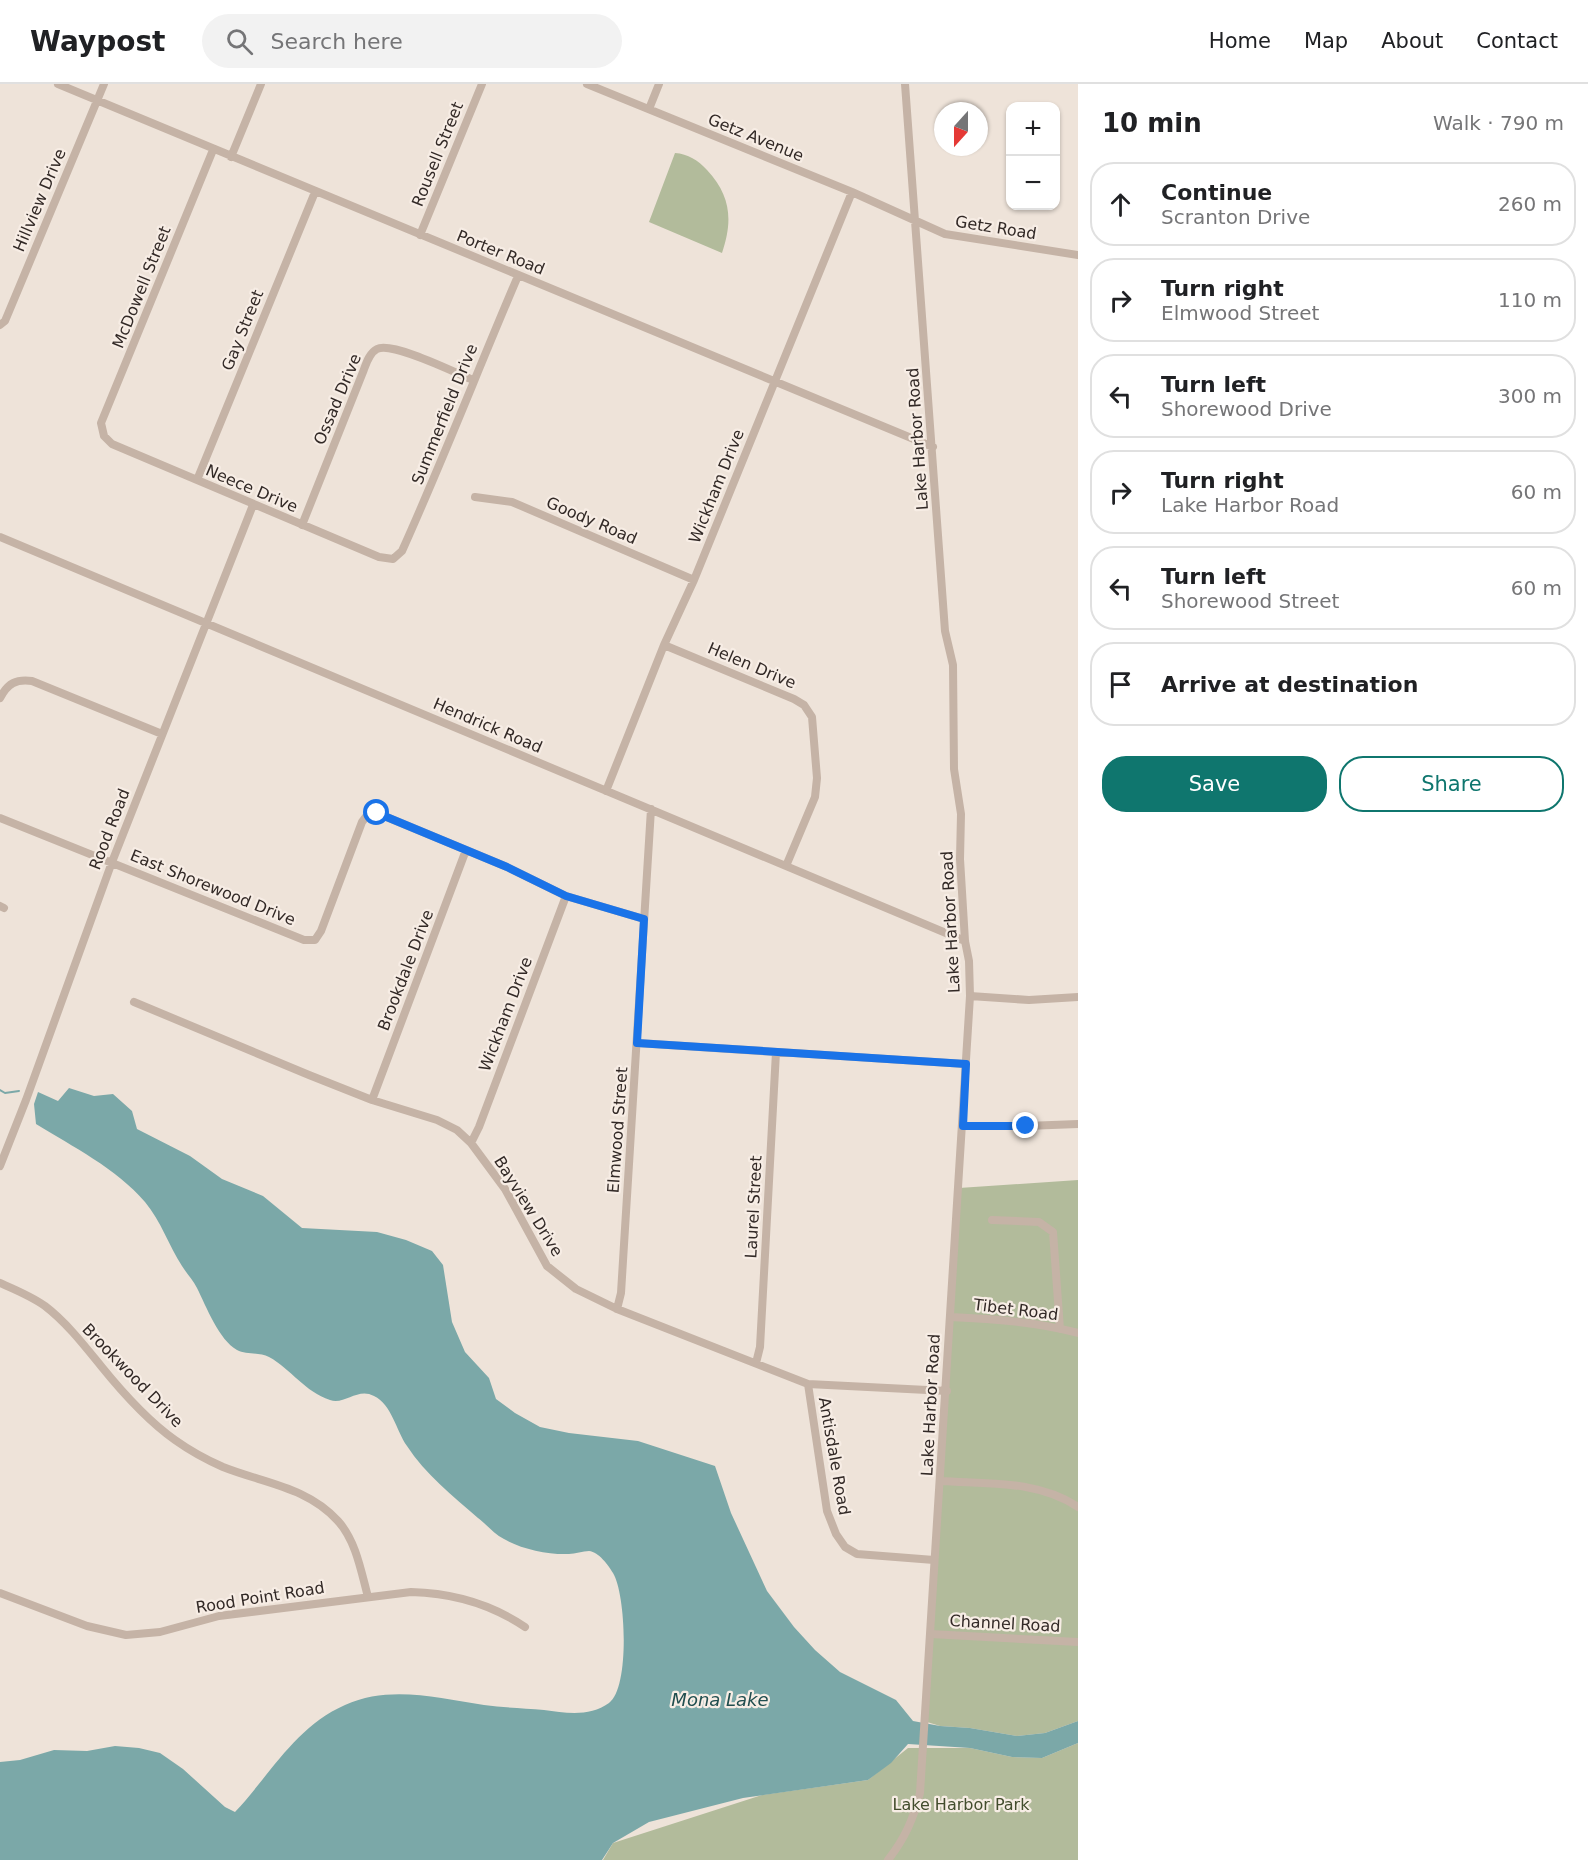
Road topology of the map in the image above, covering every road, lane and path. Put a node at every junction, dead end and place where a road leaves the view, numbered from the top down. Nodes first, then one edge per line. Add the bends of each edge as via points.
1 (58, 84) edge
2 (104, 84) edge
3 (261, 84) edge
4 (482, 84) edge
5 (587, 84) edge
6 (659, 84) edge
7 (905, 84) edge
8 (97, 100) junction
9 (649, 109) junction
10 (213, 150) junction
11 (231, 157) junction
12 (315, 192) junction
13 (852, 192) junction
14 (914, 219) junction
15 (420, 236) junction
16 (1078, 255) edge
17 (518, 276) junction
18 (0, 325) edge
19 (473, 381) junction
20 (774, 382) junction
21 (104, 436) joint
22 (933, 447) junction
23 (197, 480) junction
24 (475, 497) dead end
25 (253, 506) junction
26 (302, 525) junction
27 (0, 537) edge
28 (393, 559) joint
29 (694, 580) junction
30 (207, 623) junction
31 (664, 645) junction
32 (0, 698) edge
33 (162, 734) junction
34 (606, 791) junction
35 (651, 809) junction
36 (0, 818) edge
37 (466, 850) junction
38 (112, 862) junction
39 (786, 866) junction
40 (566, 896) junction
41 (644, 919) junction
42 (965, 941) junction
43 (970, 996) junction
44 (1078, 997) edge
45 (134, 1002) dead end
46 (637, 1043) junction
47 (776, 1052) junction
48 (966, 1064) junction
49 (372, 1100) junction
50 (1078, 1124) edge
51 (963, 1126) junction
52 (471, 1143) junction
53 (0, 1166) edge
54 (992, 1220) dead end
55 (0, 1283) edge
56 (617, 1309) junction
57 (950, 1317) junction
58 (1060, 1329) junction
59 (1078, 1333) edge
60 (756, 1363) junction
61 (808, 1384) junction
62 (947, 1391) junction
63 (941, 1481) junction
64 (1078, 1507) edge
65 (934, 1560) junction
66 (0, 1593) edge
67 (368, 1597) junction
68 (525, 1627) dead end
69 (930, 1634) junction
70 (1078, 1642) edge
71 (888, 1860) edge

1 - 8 street, Porter Road
2 - 8 street, Hillview Drive
3 - 11 street
4 - 15 street, Rousell Street
5 - 9 street, Getz Avenue
6 - 9 street
7 - 14 street, Lake Harbor Road
8 - 10 street, Porter Road
8 - 18 street, Hillview Drive via 5,321
9 - 13 street, Getz Avenue
10 - 11 street, Porter Road
10 - 21 street, McDowell Street via 101,423
11 - 12 street, Porter Road
12 - 15 street, Porter Road
12 - 23 street, Gay Street
13 - 14 street, Getz Avenue
13 - 20 street, Wickham Drive
14 - 16 street, Getz Road via 945,234
14 - 22 street, Lake Harbor Road
15 - 17 street, Porter Road
17 - 19 street, Summerfield Drive
17 - 20 street, Porter Road
19 - 26 street, Ossad Drive via 401,350 377,348 370,355
19 - 28 street, Summerfield Drive via 402,551
20 - 22 street, Porter Road
20 - 29 street, Wickham Drive
21 - 23 street, Neece Drive via 112,444
22 - 42 street, Lake Harbor Road via 945,630 953,665 954,769 961,814
23 - 25 street, Neece Drive
24 - 29 street, Goody Road via 512,502
25 - 26 street, Neece Drive
25 - 30 street, Rood Road
26 - 28 street, Neece Drive via 379,557
27 - 30 street, Hendrick Road
29 - 31 street, Wickham Drive
30 - 33 street, Rood Road
30 - 34 street, Hendrick Road
31 - 34 street, Wickham Drive
31 - 39 street, Helen Drive via 794,699 812,717 818,778
32 - 33 street via 11,683 32,681
33 - 38 street, Rood Road
34 - 35 street, Hendrick Road
35 - 39 street, Hendrick Road
35 - 41 street, Elmwood Street
36 - 38 street, East Shorewood Drive
37 - 38 street, East Shorewood Drive via 377,813 368,814 315,940 304,940
37 - 40 street
37 - 49 street, Brookdale Drive
38 - 53 street, Rood Road
39 - 42 street, Hendrick Road
40 - 41 street
40 - 52 street, Wickham Drive
41 - 46 street, Elmwood Street
42 - 43 street, Lake Harbor Road
43 - 44 street via 1029,1000
43 - 48 street, Lake Harbor Road
45 - 49 street, Bayview Drive
46 - 47 street
46 - 56 street, Elmwood Street
47 - 48 street
47 - 60 street, Laurel Street via 761,1336
48 - 51 street, Lake Harbor Road
49 - 52 street, Bayview Drive via 437,1120
50 - 51 street
51 - 57 street, Lake Harbor Road
52 - 56 street, Bayview Drive via 505,1188 548,1266 576,1289
54 - 58 street via 1039,1222 1053,1232
55 - 67 street, Brookwood Drive via 46,1307 149,1418 175,1440 223,1467 314,1500 338,1521 355,1549
56 - 60 street, Bayview Drive
57 - 58 street, Tibet Road
57 - 62 street, Lake Harbor Road
58 - 59 street, Tibet Road
60 - 61 street, Bayview Drive
61 - 62 street, Bayview Drive
61 - 65 street, Antisdale Road via 827,1511 836,1534 857,1554
62 - 63 street, Lake Harbor Road
63 - 64 street via 1028,1486 1065,1498
63 - 65 street, Lake Harbor Road
65 - 69 street, Lake Harbor Road
66 - 67 street, Rood Point Road via 87,1626 126,1635 160,1632 219,1616
67 - 68 street, Rood Point Road via 435,1592 506,1615
69 - 70 street, Channel Road
69 - 71 street, Lake Harbor Road via 920,1793 903,1840

